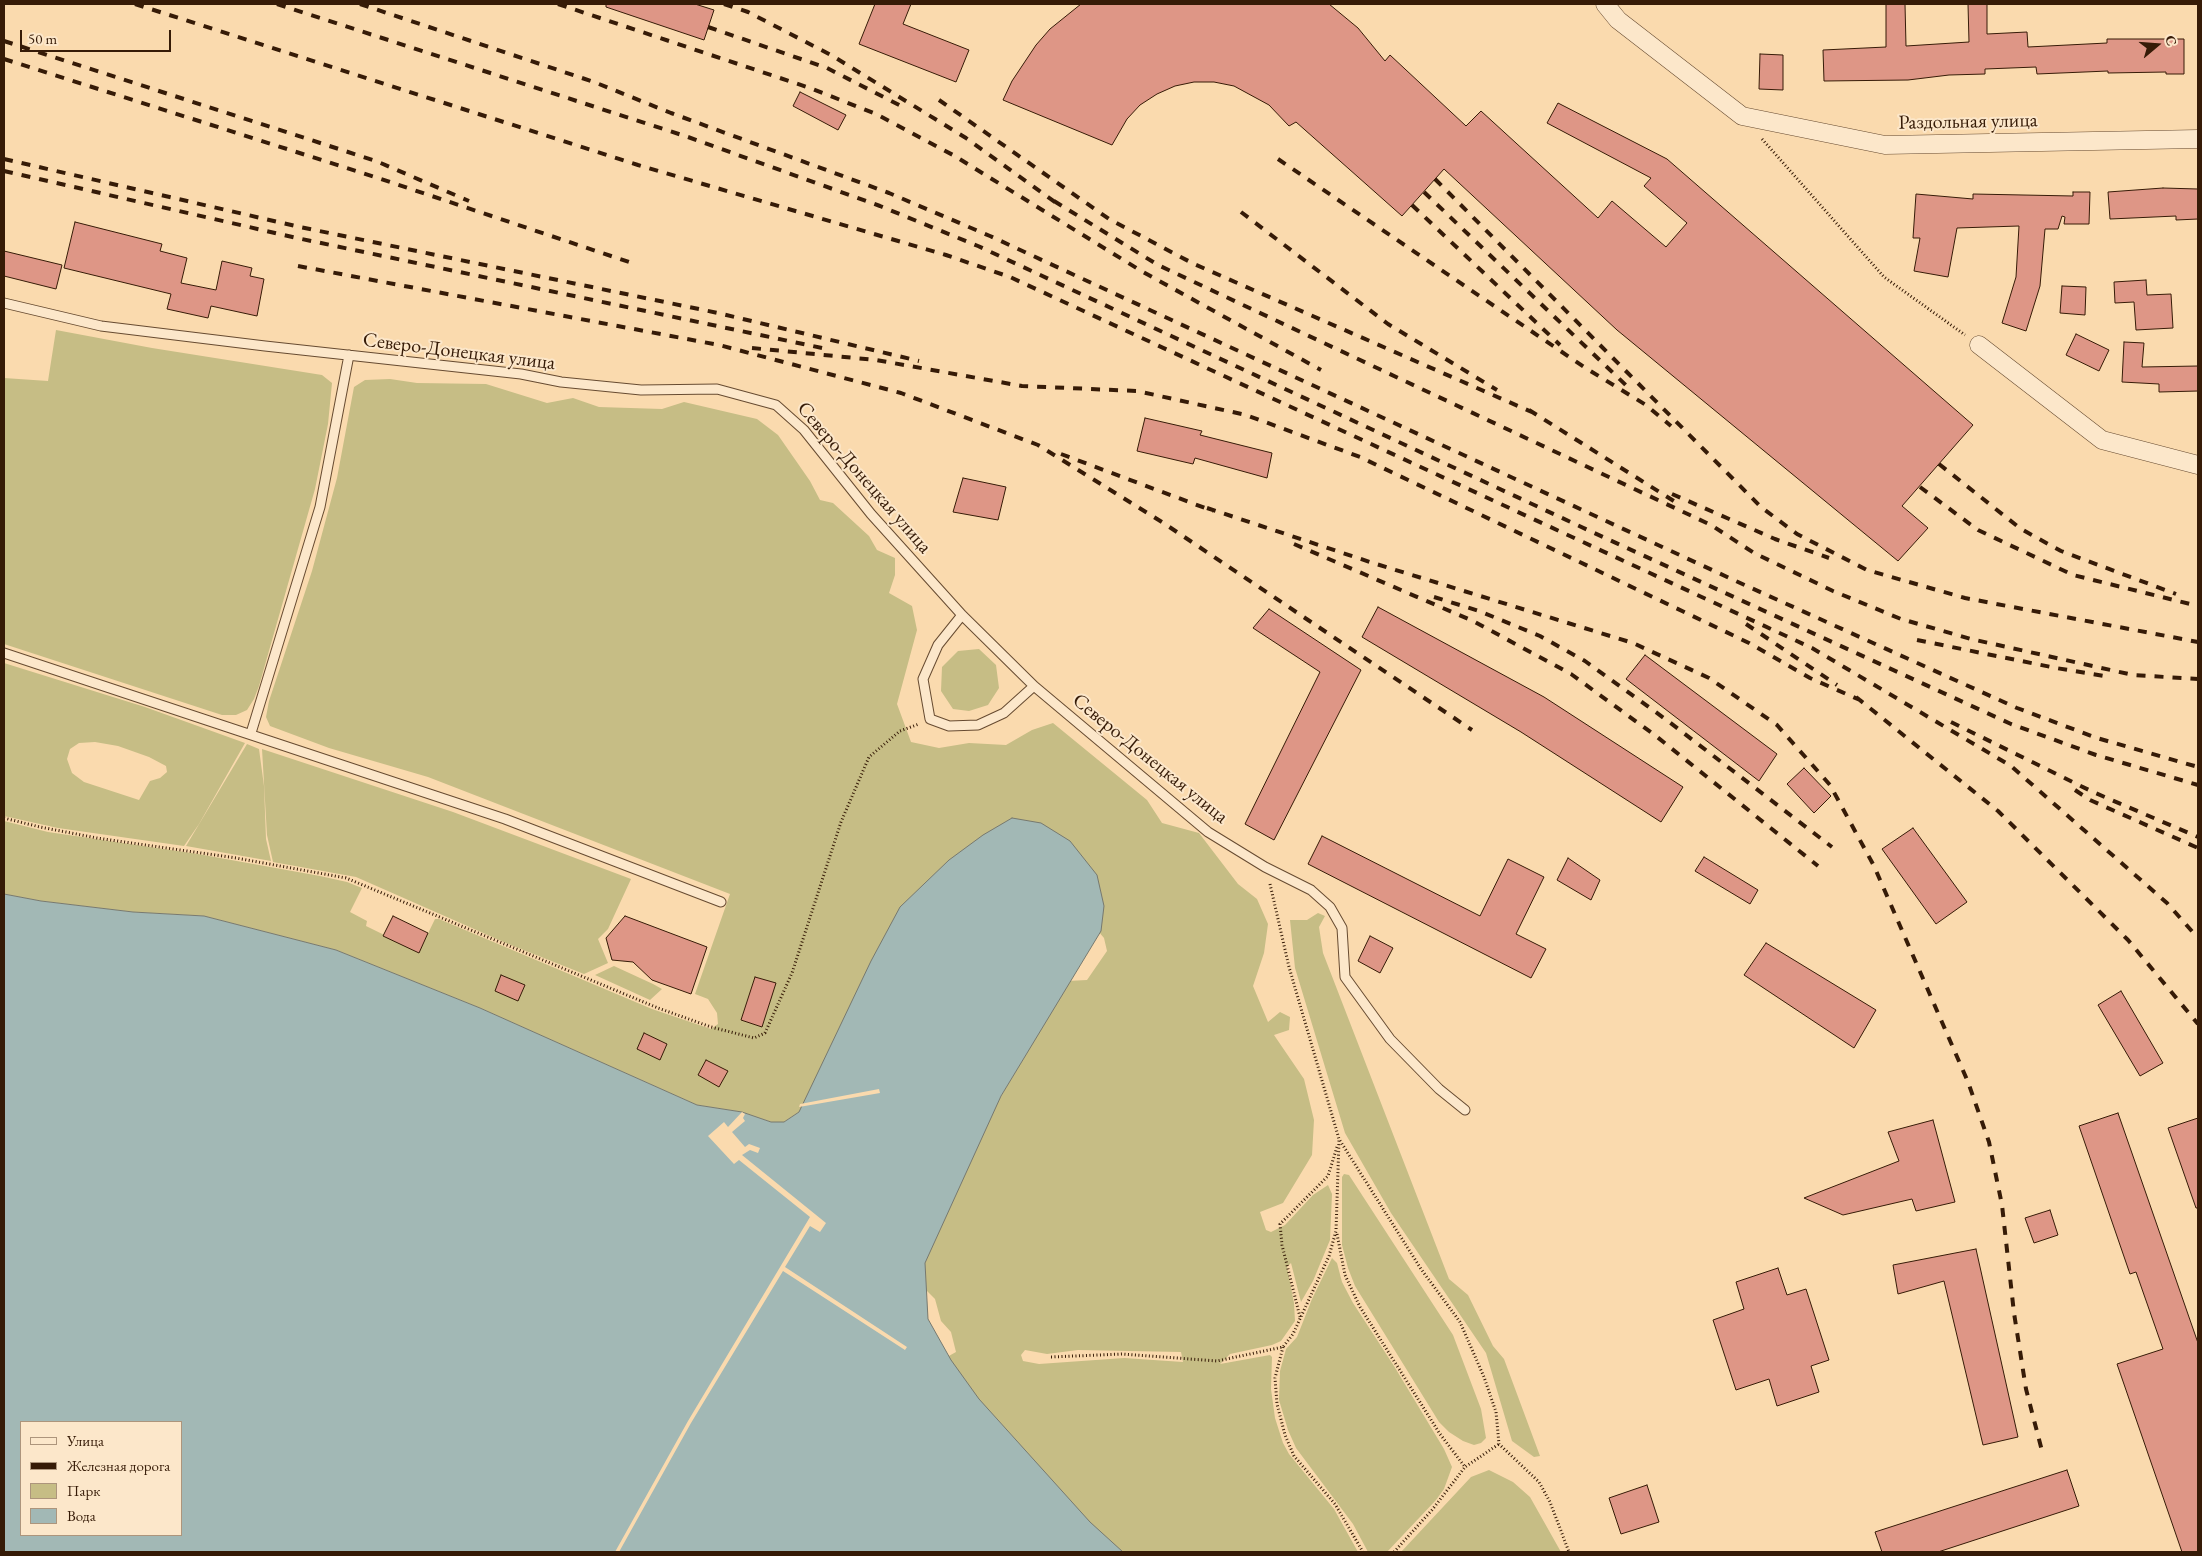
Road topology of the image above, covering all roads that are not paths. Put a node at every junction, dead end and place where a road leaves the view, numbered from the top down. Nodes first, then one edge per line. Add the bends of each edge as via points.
1 (1605, 4) edge
2 (2198, 139) edge
3 (4, 302) edge
4 (1979, 345) road end
5 (349, 355) junction
6 (2198, 465) edge
7 (962, 615) junction
8 (4, 653) edge
9 (1034, 686) junction
10 (251, 733) junction
11 (721, 902) dead end
12 (1465, 1110) dead end

1 - 2 street, Раздольная улица via 1618,20 1742,116 1885,145
3 - 5 lane, Северо-Донецкая улица via 101,326
4 - 6 street via 2102,440
5 - 7 lane, Северо-Донецкая улица via 641,390 717,388 776,405 804,430 871,514
5 - 10 lane via 320,506
7 - 9 lane, Северо-Донецкая улица
7 - 9 lane via 938,645 923,679 930,719 949,726 978,725 1004,713
8 - 10 lane
9 - 12 lane, Северо-Донецкая улица via 1208,832 1265,867 1311,890 1330,907 1342,928 1345,977 1390,1039 1439,1089
10 - 11 lane via 505,819

